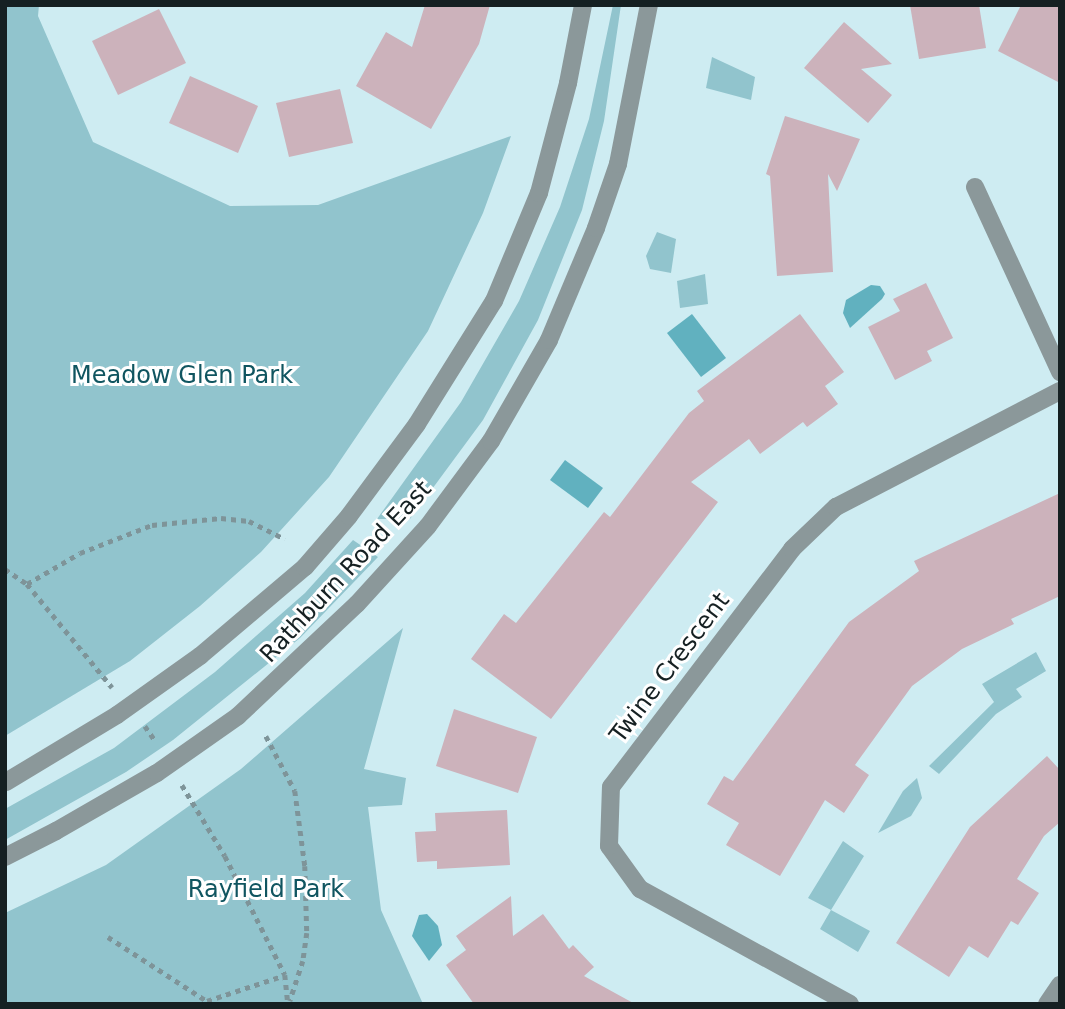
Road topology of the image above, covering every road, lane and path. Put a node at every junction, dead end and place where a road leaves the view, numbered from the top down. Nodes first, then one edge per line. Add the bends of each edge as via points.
1 (583, 5) edge
2 (649, 5) edge
3 (975, 187) dead end
4 (1060, 372) edge
5 (1060, 391) edge
6 (285, 538) dead end
7 (5, 569) edge
8 (266, 736) dead end
9 (6, 782) edge
10 (5, 857) edge
11 (108, 937) dead end
12 (285, 975) dead end
13 (1060, 985) edge
14 (289, 1004) edge
15 (850, 1004) edge
16 (1047, 1004) edge

1 - 9 street, Rathburn Road East, bridge via 539,193 494,301 417,424 349,516 305,567 200,656 117,715
2 - 10 street, Rathburn Road East, bridge via 614,176 549,340 510,408 428,526 279,682 238,716 157,773
3 - 4 street
5 - 15 street, Twine Crescent via 836,507 792,549 611,787 609,846 640,889
6 - 7 path via 249,521 220,518 152,525 80,553 27,584
8 - 14 path via 295,791 305,866 306,942
11 - 12 path via 207,1001
13 - 16 street

